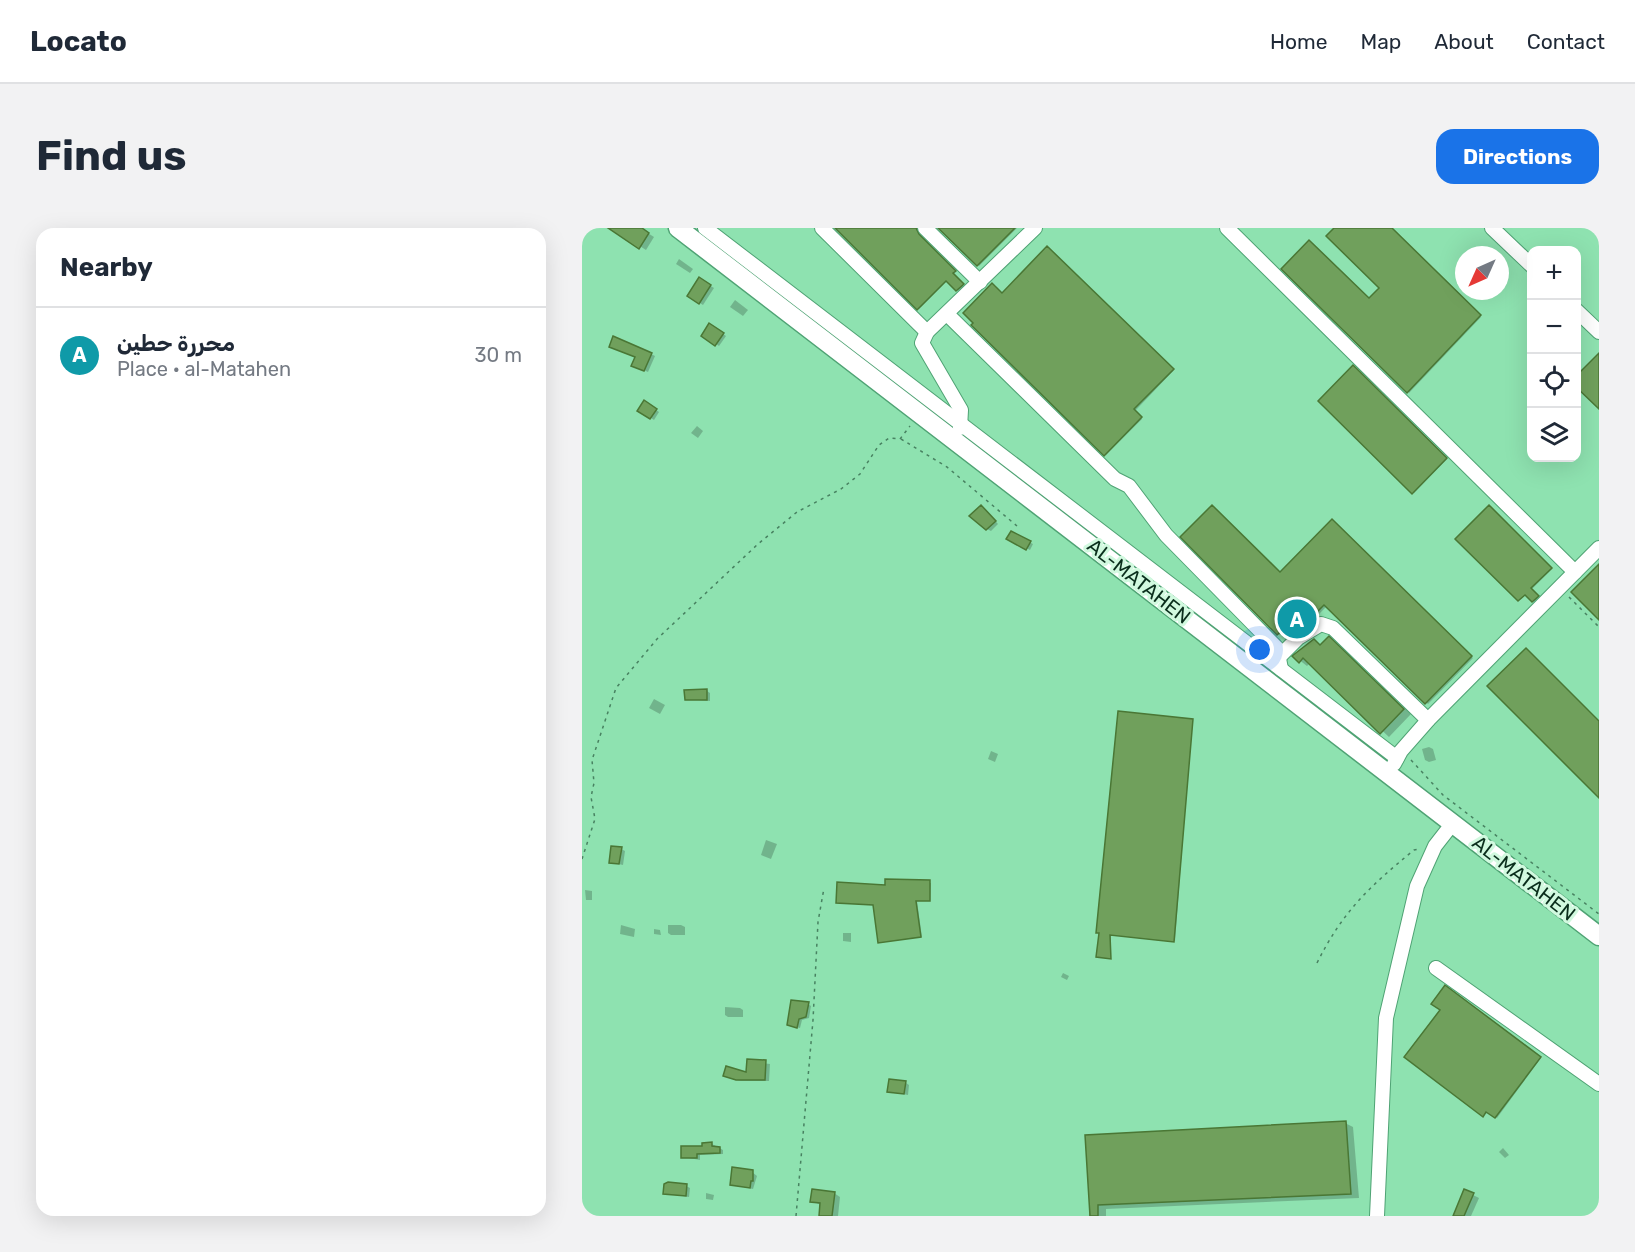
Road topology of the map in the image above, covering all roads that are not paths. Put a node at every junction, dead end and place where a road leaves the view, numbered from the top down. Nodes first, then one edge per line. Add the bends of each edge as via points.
1 (678, 228) edge
2 (705, 228) edge
3 (822, 228) edge
4 (925, 228) edge
5 (1035, 228) edge
6 (1227, 228) edge
7 (1492, 228) edge
8 (1527, 261) edge
9 (980, 282) junction
10 (948, 315) junction
11 (1581, 315) edge
12 (1599, 332) edge
13 (927, 333) junction
14 (960, 423) junction
15 (960, 445) junction
16 (1599, 548) edge
17 (1575, 572) junction
18 (1281, 662) junction
19 (1428, 720) junction
20 (1399, 755) junction
21 (1390, 776) junction
22 (1453, 823) junction
23 (1599, 936) edge
24 (1436, 968) dead end
25 (1599, 1084) edge
26 (1377, 1216) edge

1 - 15 main road, AL-MATAHEN
2 - 14 street
3 - 13 street
4 - 9 street
5 - 9 street
6 - 17 street
7 - 8 street
9 - 10 street
10 - 13 street
10 - 18 street via 1115,479 1129,486 1166,535 1261,630
11 - 12 street
13 - 14 street via 922,343 961,410
14 - 15 street
14 - 18 street
15 - 21 main road, AL-MATAHEN
16 - 17 street
17 - 19 street
18 - 19 street via 1310,630 1321,624 1333,628
18 - 20 street
19 - 20 street
20 - 21 street
21 - 22 main road, AL-MATAHEN
22 - 23 main road, AL-MATAHEN
22 - 26 street via 1435,846 1417,886 1386,1018
24 - 25 street

